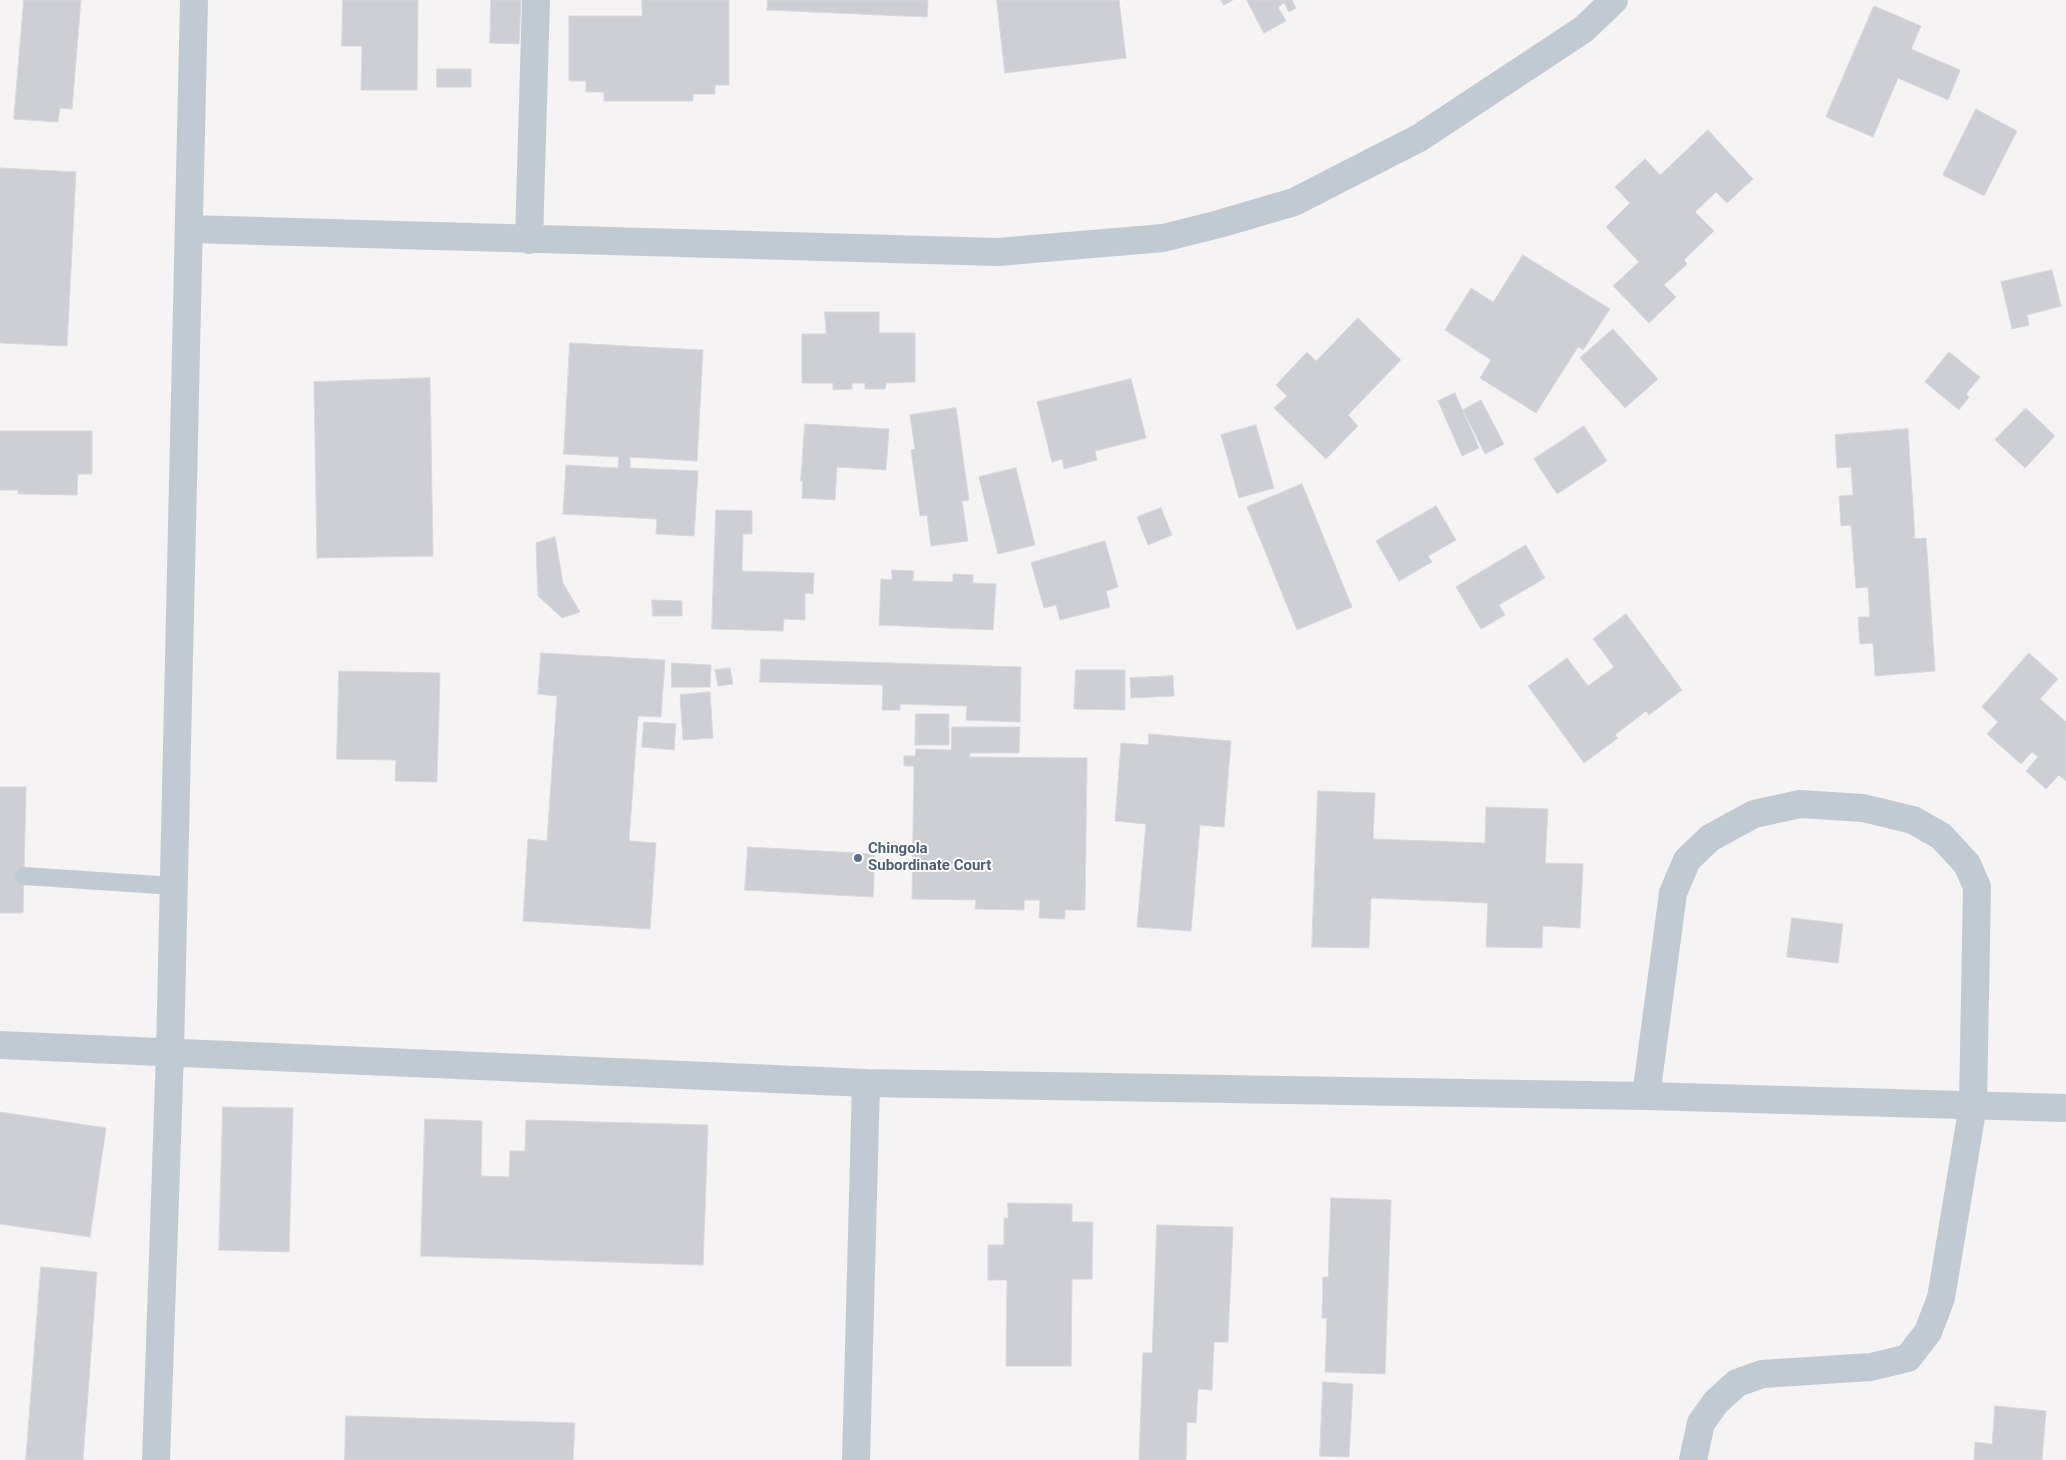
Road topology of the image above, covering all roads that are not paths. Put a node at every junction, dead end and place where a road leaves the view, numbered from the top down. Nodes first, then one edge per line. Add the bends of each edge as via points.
1 (194, 0) edge
2 (536, 0) edge
3 (1614, 0) edge
4 (189, 229) junction
5 (529, 240) junction
6 (24, 876) dead end
7 (174, 886) junction
8 (0, 1045) edge
9 (170, 1052) junction
10 (866, 1083) junction
11 (1646, 1096) junction
12 (1973, 1105) junction
13 (2066, 1108) edge
14 (156, 1460) edge
15 (856, 1460) edge
16 (1693, 1460) edge

1 - 4 street
2 - 5 street
3 - 5 street via 1584,29 1419,138 1294,202 1163,238 998,252
4 - 5 street
4 - 7 street
6 - 7 lane
7 - 9 street
8 - 9 street
9 - 10 street
9 - 14 street
10 - 11 street
10 - 15 street
11 - 12 street
11 - 12 street via 1673,893 1686,860 1710,838 1754,814 1800,804 1862,808 1913,820 1942,836 1967,864 1977,887
12 - 13 street
12 - 16 street via 1941,1298 1928,1332 1908,1358 1871,1367 1762,1374 1737,1383 1716,1402 1701,1423

